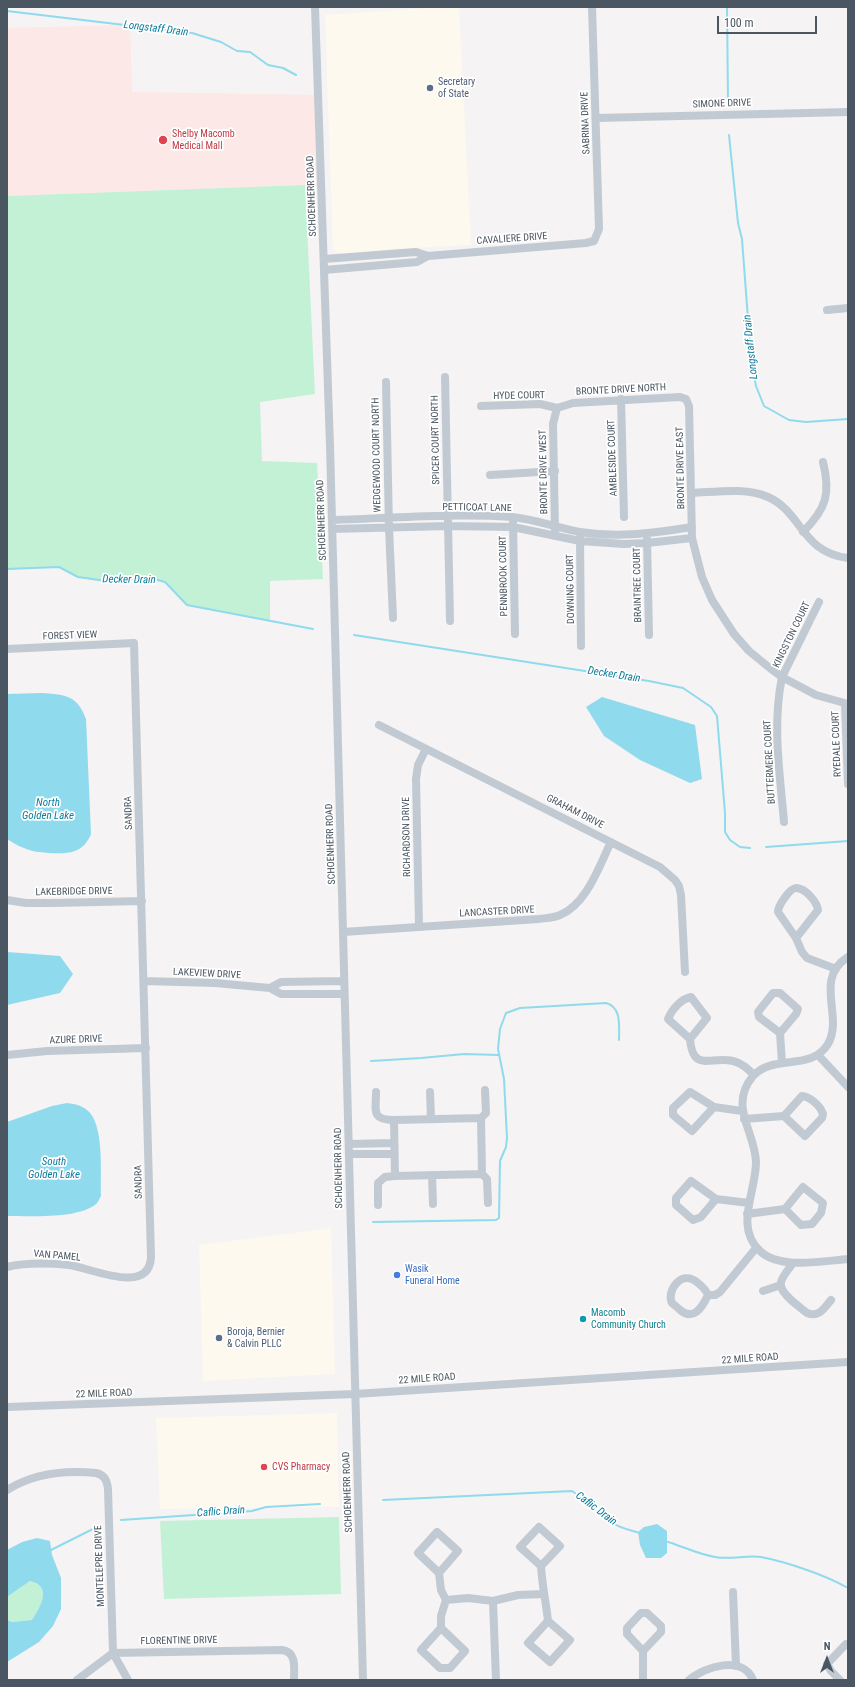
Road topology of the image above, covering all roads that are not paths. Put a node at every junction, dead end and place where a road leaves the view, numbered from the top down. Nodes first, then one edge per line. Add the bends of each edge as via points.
1 (315, 7) edge
2 (592, 7) edge
3 (848, 112) edge
4 (596, 118) junction
5 (596, 238) joint
6 (428, 256) junction
7 (324, 259) junction
8 (324, 270) junction
9 (848, 308) edge
10 (827, 310) dead end
11 (445, 377) dead end
12 (386, 382) dead end
13 (686, 398) joint
14 (621, 399) junction
15 (481, 406) dead end
16 (557, 408) junction
17 (823, 462) dead end
18 (555, 471) junction
19 (490, 475) dead end
20 (692, 493) junction
21 (448, 517) junction
22 (624, 517) dead end
23 (388, 518) junction
24 (513, 518) junction
25 (332, 520) junction
26 (448, 526) junction
27 (555, 526) junction
28 (513, 527) junction
29 (692, 527) junction
30 (389, 528) junction
31 (332, 529) junction
32 (580, 532) junction
33 (803, 532) junction
34 (646, 534) junction
35 (555, 536) junction
36 (692, 538) junction
37 (580, 541) junction
38 (647, 543) junction
39 (848, 558) edge
40 (819, 602) dead end
41 (393, 618) dead end
42 (450, 621) dead end
43 (515, 634) dead end
44 (649, 635) dead end
45 (134, 644) joint
46 (581, 646) dead end
47 (7, 649) edge
48 (782, 677) junction
49 (847, 704) edge
50 (379, 725) dead end
51 (426, 749) junction
52 (848, 784) edge
53 (784, 822) dead end
54 (611, 842) junction
55 (7, 900) edge
56 (142, 901) junction
57 (419, 926) junction
58 (343, 932) junction
59 (796, 938) junction
60 (848, 957) edge
61 (836, 969) junction
62 (685, 972) dead end
63 (144, 981) junction
64 (344, 981) junction
65 (270, 988) junction
66 (344, 994) junction
67 (780, 1033) junction
68 (690, 1039) junction
69 (146, 1048) junction
70 (7, 1055) edge
71 (818, 1055) junction
72 (782, 1063) junction
73 (754, 1075) junction
74 (848, 1087) edge
75 (485, 1090) dead end
76 (376, 1092) dead end
77 (430, 1092) dead end
78 (714, 1107) junction
79 (743, 1115) junction
80 (784, 1116) junction
81 (481, 1118) junction
82 (431, 1119) junction
83 (394, 1120) junction
84 (394, 1143) junction
85 (349, 1144) junction
86 (349, 1154) junction
87 (394, 1154) junction
88 (482, 1174) junction
89 (432, 1175) junction
90 (395, 1176) junction
91 (716, 1199) junction
92 (488, 1203) dead end
93 (749, 1203) junction
94 (433, 1204) dead end
95 (378, 1205) dead end
96 (785, 1209) junction
97 (747, 1214) junction
98 (756, 1248) junction
99 (848, 1260) edge
100 (793, 1263) junction
101 (7, 1267) edge
102 (104, 1274) joint
103 (781, 1285) junction
104 (763, 1291) dead end
105 (708, 1295) junction
106 (831, 1300) dead end
107 (848, 1362) edge
108 (355, 1394) junction
109 (7, 1407) edge
110 (7, 1490) edge
111 (541, 1566) junction
112 (439, 1573) junction
113 (733, 1592) dead end
114 (544, 1594) junction
115 (446, 1600) junction
116 (492, 1601) junction
117 (548, 1621) junction
118 (441, 1628) junction
119 (848, 1645) edge
120 (643, 1651) junction
121 (112, 1653) junction
122 (736, 1666) junction
123 (77, 1680) edge
124 (128, 1680) edge
125 (294, 1680) edge
126 (363, 1680) edge
127 (496, 1680) edge
128 (643, 1680) edge
129 (689, 1680) edge
130 (753, 1680) edge
131 (840, 1680) edge

1 - 7 street, SCHOENHERR ROAD
2 - 4 street, SABRINA DRIVE
3 - 4 street, SIMONE DRIVE
4 - 5 street, SABRINA DRIVE via 599,230
5 - 6 street, CAVALIERE DRIVE via 590,243
6 - 7 street, CAVALIERE DRIVE via 416,252
6 - 8 street, CAVALIERE DRIVE via 417,262
7 - 8 street, SCHOENHERR ROAD
8 - 25 street, SCHOENHERR ROAD
9 - 10 street
11 - 21 street, SPICER COURT NORTH
12 - 23 street, WEDGEWOOD COURT NORTH
13 - 14 street, BRONTE DRIVE NORTH
13 - 20 street, BRONTE DRIVE EAST via 689,406
14 - 16 street, BRONTE DRIVE NORTH via 573,403
14 - 22 street, AMBLESIDE COURT
15 - 16 street, HYDE COURT via 540,404
16 - 18 street, BRONTE DRIVE WEST via 553,424
17 - 33 street via 826,477 824,504
18 - 19 street
18 - 27 street, BRONTE DRIVE WEST
20 - 29 street, BRONTE DRIVE EAST
20 - 33 street via 740,492 768,497 786,509
21 - 23 street, PETTICOAT LANE
21 - 24 street, PETTICOAT LANE
21 - 26 street, SPICER COURT NORTH
23 - 25 street, PETTICOAT LANE
23 - 30 street, WEDGEWOOD COURT NORTH
24 - 27 street, PETTICOAT LANE
24 - 28 street, PENNBROOK COURT
25 - 31 street, SCHOENHERR ROAD
26 - 28 street, PETTICOAT LANE
26 - 30 street, PETTICOAT LANE
26 - 42 street, SPICER COURT NORTH
27 - 32 street, PETTICOAT LANE
27 - 35 street, BRONTE DRIVE WEST
28 - 35 street, PETTICOAT LANE
28 - 43 street, PENNBROOK COURT
29 - 34 street, PETTICOAT LANE
29 - 36 street, BRONTE DRIVE EAST
30 - 31 street, PETTICOAT LANE
30 - 41 street, WEDGEWOOD COURT NORTH
31 - 58 street, SCHOENHERR ROAD
32 - 34 street, PETTICOAT LANE
32 - 37 street, DOWNING COURT
33 - 39 street via 826,552
34 - 38 street, BRAINTREE COURT
35 - 37 street, PETTICOAT LANE
36 - 38 street, PETTICOAT LANE
36 - 48 street, BRONTE DRIVE EAST via 702,577 720,614 749,652
37 - 38 street, PETTICOAT LANE
37 - 46 street, DOWNING COURT
38 - 44 street, BRAINTREE COURT
40 - 48 street, KINGSTON COURT
45 - 47 street, FOREST VIEW
45 - 56 street, SANDRA
48 - 49 street, BRONTE DRIVE EAST via 816,695
48 - 53 street, BUTTERMERE COURT via 777,729
49 - 52 street, RYEDALE COURT
50 - 51 street, GRAHAM DRIVE
51 - 54 street, GRAHAM DRIVE
51 - 57 street, RICHARDSON DRIVE via 418,765 416,779
54 - 57 street, LANCASTER DRIVE via 584,894 571,909 560,915 538,919
54 - 62 street, GRAHAM DRIVE via 660,867 679,886
55 - 56 street, LAKEBRIDGE DRIVE via 26,903
56 - 63 street, SANDRA
57 - 58 street, LANCASTER DRIVE
58 - 64 street, SCHOENHERR ROAD
59 - 59 street via 818,910 814,900 801,889 793,888 779,905 778,912
59 - 61 street via 807,958
60 - 61 street
61 - 71 street via 831,981 831,1034
63 - 65 street, LAKEVIEW DRIVE
63 - 69 street, SANDRA
64 - 65 street, LAKEVIEW DRIVE via 281,982
64 - 66 street, SCHOENHERR ROAD
65 - 66 street, LAKEVIEW DRIVE via 281,994
66 - 85 street, SCHOENHERR ROAD
67 - 67 street via 798,1009 780,993 773,993 758,1012 760,1017
67 - 72 street
68 - 68 street via 707,1018 691,997 680,1003 668,1019
68 - 73 street via 692,1054 699,1060 733,1061
69 - 70 street, AZURE DRIVE via 40,1051
69 - 102 street, SANDRA via 151,1262 146,1271 134,1277
71 - 72 street via 804,1061
71 - 74 street
72 - 73 street via 767,1066
73 - 79 street via 744,1094
75 - 81 street via 486,1113
76 - 83 street via 378,1118
77 - 82 street
78 - 78 street via 690,1092 673,1108 673,1115 692,1131
78 - 79 street
79 - 80 street
79 - 93 street via 753,1143 756,1161
80 - 80 street via 805,1136 823,1114 818,1106 802,1096
81 - 82 street
81 - 88 street
82 - 83 street
83 - 84 street
84 - 85 street
84 - 87 street
85 - 86 street, SCHOENHERR ROAD
86 - 87 street
86 - 108 street, SCHOENHERR ROAD
87 - 90 street
88 - 89 street
88 - 92 street via 487,1179
89 - 90 street
89 - 94 street
90 - 95 street via 385,1177 378,1183
91 - 91 street via 691,1181 676,1198 676,1205 692,1220 701,1217
91 - 93 street
93 - 97 street
96 - 96 street via 803,1187 823,1203 821,1213 812,1224 801,1225
96 - 97 street
97 - 98 street via 749,1234
98 - 100 street via 772,1259
98 - 105 street via 722,1291
99 - 100 street
100 - 103 street
101 - 102 street, VAN PAMEL via 50,1263
103 - 104 street
103 - 106 street via 784,1293 812,1315 820,1313
105 - 105 street via 692,1278 687,1277 681,1279 672,1290 671,1297 672,1302 690,1315 695,1313
107 - 108 street, 22 MILE ROAD
108 - 109 street, 22 MILE ROAD
108 - 126 street, SCHOENHERR ROAD
110 - 121 street, MONTELEPRE DRIVE via 42,1475 77,1472 100,1474 107,1482
111 - 111 street via 560,1546 539,1527 520,1547
111 - 114 street
112 - 112 street via 458,1551 437,1532 418,1553
112 - 115 street via 441,1590
113 - 122 street
114 - 116 street via 518,1595
114 - 117 street
115 - 116 street via 468,1598
115 - 118 street via 441,1616
116 - 127 street
117 - 117 street via 528,1643 550,1662 570,1640
118 - 118 street via 421,1650 440,1668 450,1668 465,1651
119 - 131 street via 846,1644 827,1664
120 - 120 street via 661,1632 661,1626 646,1613 641,1613 627,1628 627,1634
120 - 128 street
121 - 123 street
121 - 124 street, MONTELEPRE DRIVE
121 - 125 street, FLORENTINE DRIVE via 282,1650 290,1652 294,1663
122 - 129 street via 710,1668
122 - 130 street via 745,1668

